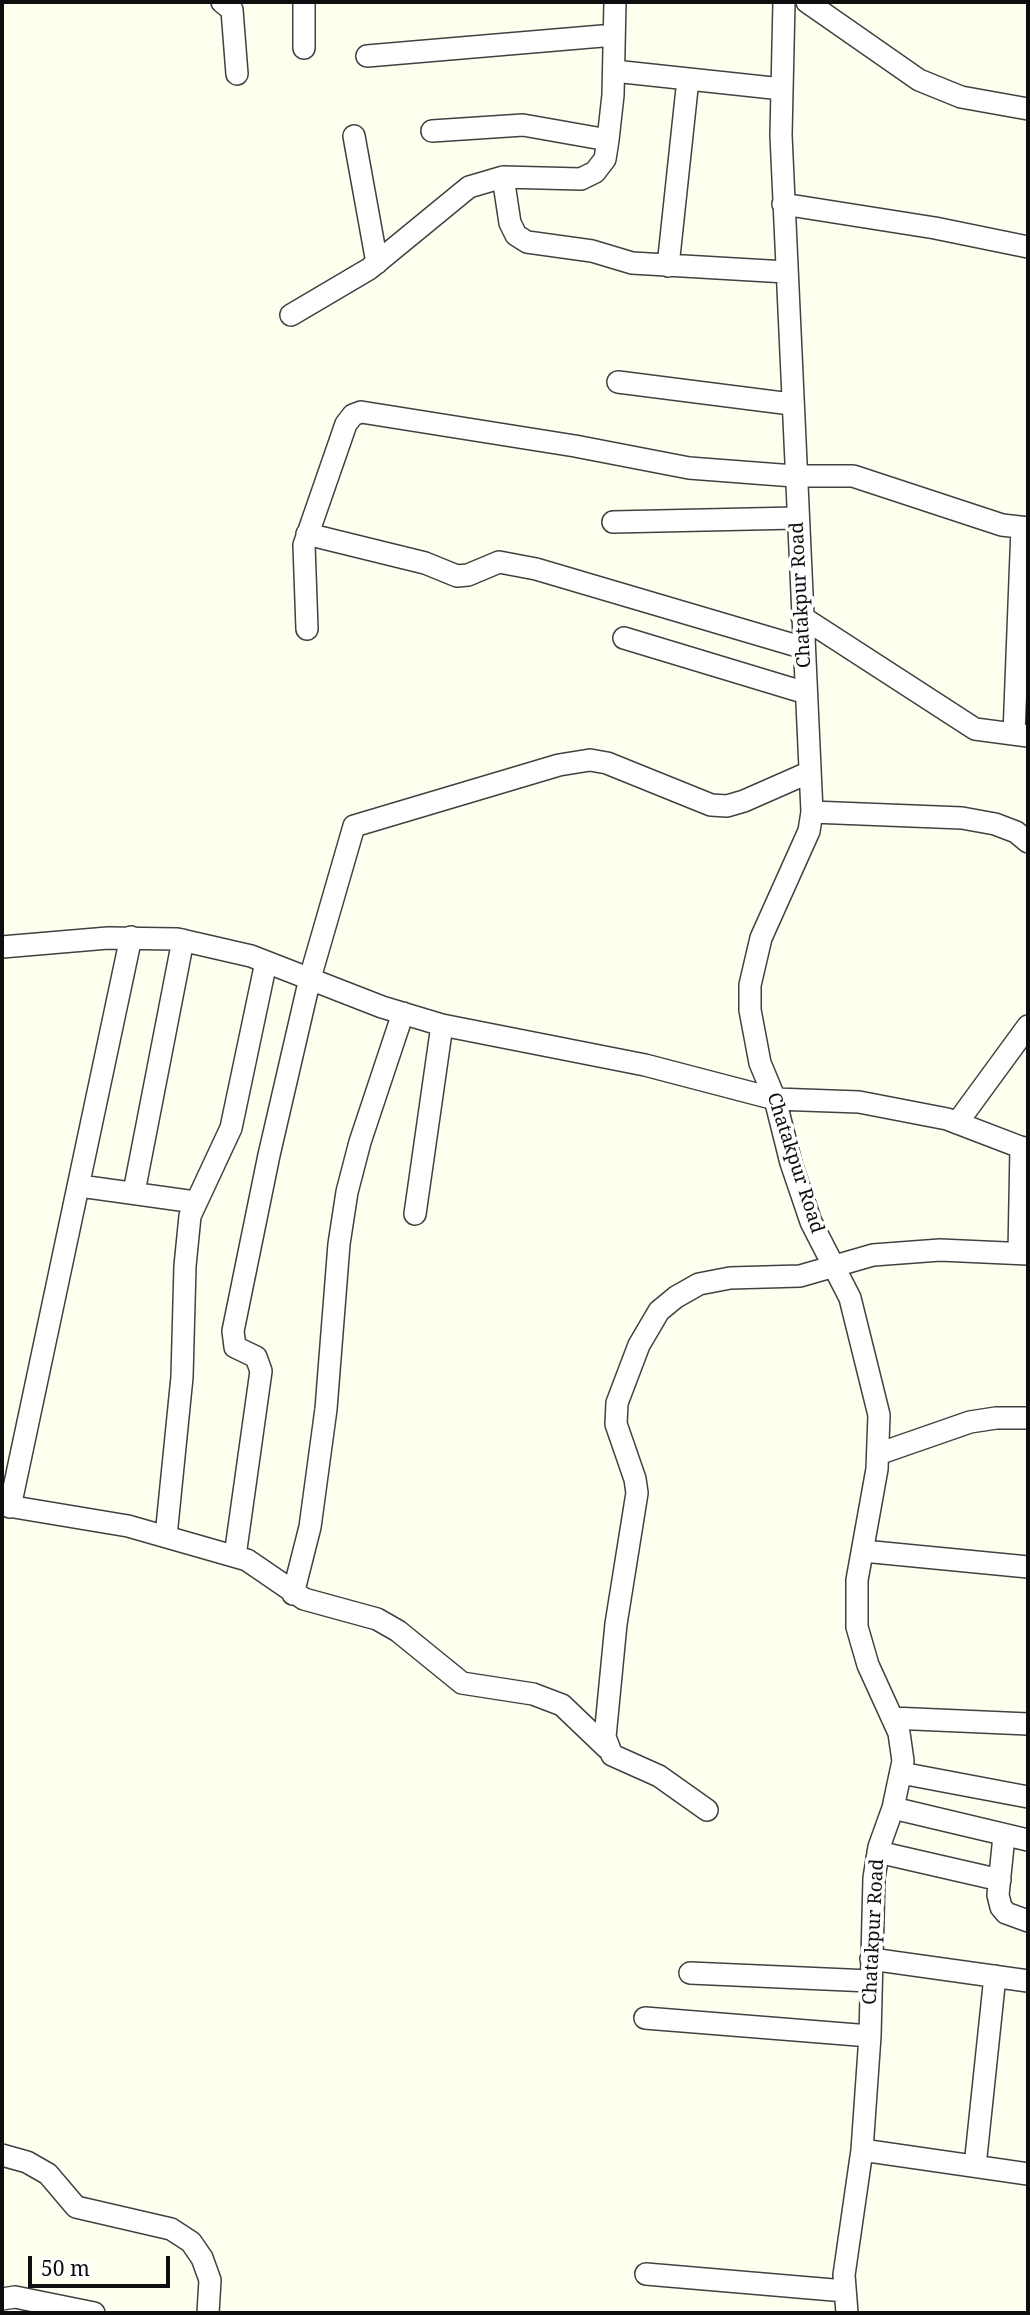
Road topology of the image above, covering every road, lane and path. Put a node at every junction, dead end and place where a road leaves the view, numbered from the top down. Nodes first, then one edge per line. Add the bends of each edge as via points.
1 (222, 2) edge
2 (304, 2) edge
3 (615, 2) edge
4 (784, 2) edge
5 (807, 2) edge
6 (614, 35) junction
7 (304, 48) dead end
8 (368, 56) dead end
9 (614, 71) junction
10 (237, 74) dead end
11 (688, 79) junction
12 (782, 89) junction
13 (1028, 109) edge
14 (432, 131) dead end
15 (354, 136) dead end
16 (608, 140) junction
17 (503, 177) junction
18 (783, 204) junction
19 (1028, 247) edge
20 (377, 262) junction
21 (668, 266) junction
22 (786, 272) junction
23 (291, 315) dead end
24 (618, 382) dead end
25 (791, 404) junction
26 (794, 476) junction
27 (796, 518) junction
28 (613, 522) dead end
29 (1025, 528) edge
30 (307, 534) junction
31 (802, 617) junction
32 (307, 629) dead end
33 (624, 638) dead end
34 (804, 648) junction
35 (806, 693) junction
36 (1021, 735) edge
37 (810, 772) junction
38 (812, 812) junction
39 (1028, 842) edge
40 (131, 937) junction
41 (183, 940) junction
42 (2, 947) edge
43 (266, 962) junction
44 (310, 978) junction
45 (403, 1013) junction
46 (442, 1024) junction
47 (1028, 1026) edge
48 (1019, 1052) edge
49 (775, 1099) junction
50 (957, 1123) junction
51 (1024, 1149) edge
52 (80, 1186) junction
53 (134, 1192) junction
54 (195, 1202) junction
55 (415, 1214) dead end
56 (1023, 1254) edge
57 (833, 1265) junction
58 (1028, 1418) edge
59 (878, 1454) junction
60 (6, 1506) edge
61 (166, 1536) junction
62 (863, 1551) junction
63 (235, 1556) junction
64 (1028, 1567) edge
65 (293, 1594) junction
66 (892, 1718) junction
67 (1028, 1724) edge
68 (607, 1748) junction
69 (901, 1773) junction
70 (1028, 1797) edge
71 (893, 1808) junction
72 (707, 1810) dead end
73 (1004, 1836) junction
74 (1028, 1840) edge
75 (878, 1852) junction
76 (1000, 1880) junction
77 (1028, 1921) edge
78 (871, 1959) junction
79 (690, 1973) dead end
80 (995, 1976) junction
81 (870, 1981) junction
82 (1028, 1981) edge
83 (645, 2018) dead end
84 (870, 2036) junction
85 (862, 2150) junction
86 (2, 2155) edge
87 (975, 2166) junction
88 (1028, 2174) edge
89 (646, 2274) dead end
90 (845, 2291) junction
91 (2, 2299) edge
92 (94, 2313) edge
93 (208, 2313) edge
94 (848, 2313) edge

1 - 10 street via 232,10
2 - 7 street
3 - 6 street
4 - 12 street, Chatakpur Road
5 - 13 street via 919,80 961,97
6 - 8 street
6 - 9 street
9 - 11 street
9 - 16 street
11 - 12 street
11 - 21 street
12 - 18 street, Chatakpur Road
14 - 16 street via 523,124
15 - 20 street
16 - 17 street via 605,159 595,172 581,179
17 - 20 street via 469,187
17 - 21 street via 510,223 516,235 527,242 592,251 632,264
18 - 19 street
18 - 22 street, Chatakpur Road
20 - 23 street
21 - 22 street
22 - 25 street, Chatakpur Road
24 - 25 street
25 - 26 street, Chatakpur Road
26 - 27 street, Chatakpur Road
26 - 29 street via 860,477 1002,525
26 - 30 street via 690,468 361,412 346,424
27 - 28 street
27 - 31 street, Chatakpur Road
29 - 36 street
30 - 32 street via 303,568
30 - 34 street via 425,563 457,576 499,562 536,569
31 - 34 street, Chatakpur Road
31 - 36 street via 975,729
33 - 35 street
34 - 35 street, Chatakpur Road
35 - 37 street, Chatakpur Road
37 - 38 street, Chatakpur Road
37 - 44 street via 727,806 711,805 590,760 559,765 354,826
38 - 39 street via 962,818 995,824
38 - 49 street, Chatakpur Road via 809,831 761,938 750,985 752,1033
40 - 41 street
40 - 42 street
40 - 52 street
41 - 43 street
41 - 53 street
43 - 44 street
43 - 54 street via 231,1128
44 - 45 street
44 - 63 street via 233,1331 235,1346 256,1357 261,1371
45 - 46 street
45 - 65 street via 347,1192 313,1501
46 - 49 street via 645,1065
46 - 55 street
47 - 48 street
48 - 50 street
49 - 50 street via 859,1102
49 - 57 street, Chatakpur Road via 811,1222
50 - 51 street
51 - 56 street
52 - 53 street
52 - 60 street
53 - 54 street
54 - 61 street via 185,1266 182,1377
56 - 57 street via 898,1251
57 - 59 street, Chatakpur Road via 850,1298 879,1415
57 - 68 street via 800,1276 730,1278 699,1284 659,1311 639,1345 617,1404 616,1424 637,1493 616,1624
58 - 59 street via 970,1422
59 - 62 street, Chatakpur Road
60 - 61 street
61 - 63 street
62 - 64 street
62 - 66 street, Chatakpur Road via 857,1580 857,1628
63 - 65 street via 260,1567
65 - 68 street via 377,1619 462,1683 533,1694 562,1706
66 - 67 street
66 - 69 street, Chatakpur Road via 902,1747
68 - 72 street via 619,1759 659,1776
69 - 70 street
69 - 71 street, Chatakpur Road
71 - 73 street
71 - 75 street, Chatakpur Road
73 - 74 street
73 - 76 street
75 - 76 street
75 - 78 street, Chatakpur Road
76 - 77 street via 1001,1907
78 - 80 street
78 - 81 street, Chatakpur Road
79 - 81 street
80 - 82 street
80 - 87 street
81 - 84 street, Chatakpur Road
83 - 84 street
84 - 85 street, Chatakpur Road
85 - 87 street
85 - 90 street, Chatakpur Road
86 - 93 street via 48,2174 76,2207 171,2229 191,2242 209,2280
87 - 88 street
89 - 90 street
90 - 94 street, Chatakpur Road
91 - 92 street via 15,2297

